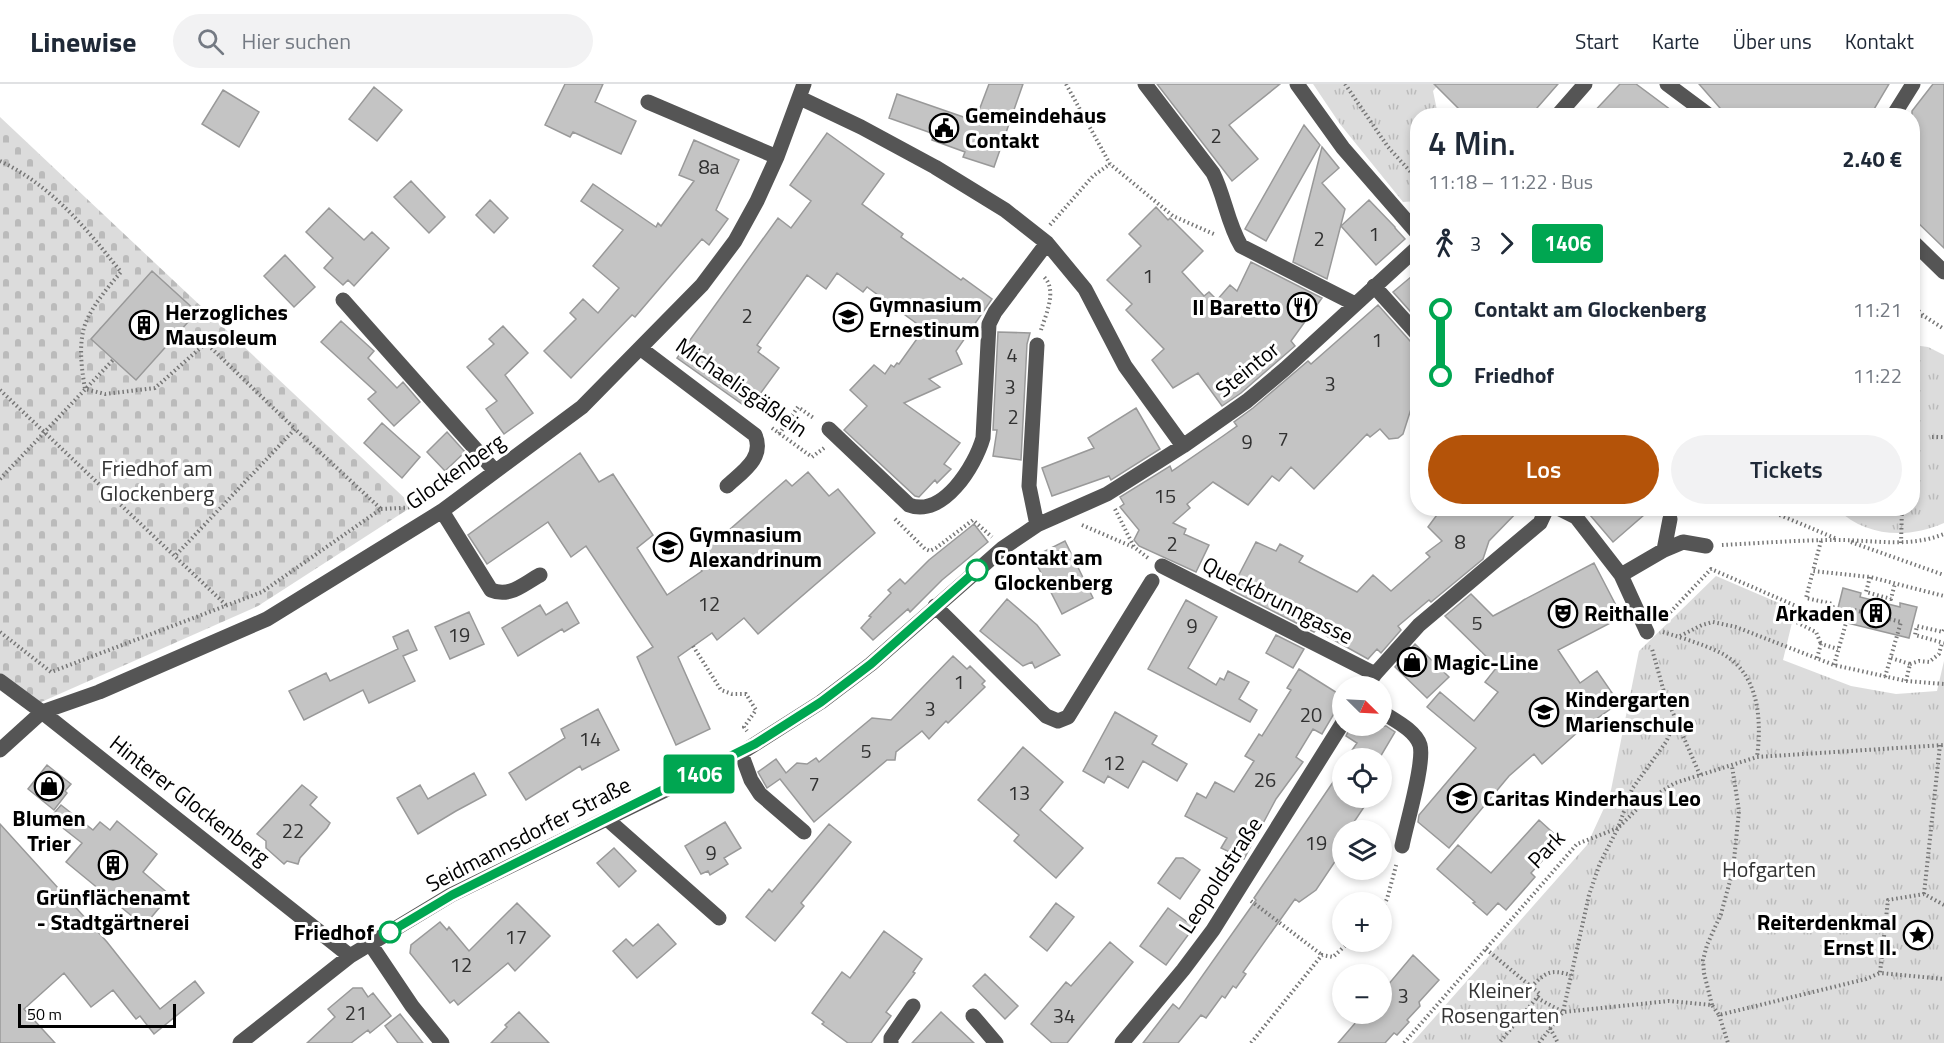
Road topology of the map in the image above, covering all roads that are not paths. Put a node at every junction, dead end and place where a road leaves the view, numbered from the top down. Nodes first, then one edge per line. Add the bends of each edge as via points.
1 (1145, 84) edge
2 (1296, 84) edge
3 (1585, 84) edge
4 (1667, 84) edge
5 (1913, 84) edge
6 (802, 91) edge
7 (648, 102) dead end
8 (1564, 108) edge
9 (1699, 108) edge
10 (1898, 108) edge
11 (777, 158) junction
12 (1410, 225) edge
13 (1043, 240) junction
14 (1920, 249) edge
15 (1410, 254) edge
16 (1944, 272) edge
17 (1374, 286) junction
18 (343, 300) dead end
19 (1355, 304) junction
20 (1410, 326) edge
21 (1037, 345) road end
22 (640, 348) junction
23 (829, 429) road end
24 (1183, 446) junction
25 (495, 471) junction
26 (1139, 475) joint
27 (727, 486) dead end
28 (442, 511) junction
29 (1543, 516) edge
30 (1574, 516) edge
31 (1670, 519) dead end
32 (1037, 525) junction
33 (1706, 546) road end
34 (1664, 550) junction
35 (1162, 566) dead end
36 (540, 574) dead end
37 (1621, 575) junction
38 (1152, 581) dead end
39 (935, 606) junction
40 (1651, 630) road end
41 (1374, 674) joint
42 (0, 681) edge
43 (42, 712) junction
44 (1392, 719) edge
45 (1335, 736) edge
46 (0, 750) edge
47 (741, 753) junction
48 (607, 819) junction
49 (804, 832) dead end
50 (1402, 846) road end
51 (719, 918) dead end
52 (371, 945) junction
53 (350, 956) junction
54 (913, 1006) dead end
55 (973, 1016) dead end
56 (240, 1043) edge
57 (442, 1043) edge
58 (891, 1043) edge
59 (996, 1043) edge
60 (1122, 1043) edge

1 - 19 street via 1213,174 1241,246
2 - 12 street via 1342,148
3 - 8 street
4 - 9 street
5 - 10 street
6 - 11 street, Glockenberg
6 - 13 street via 1005,210
7 - 11 street
11 - 22 street, Glockenberg via 735,241 702,285
13 - 23 street via 989,324 983,438 972,465 944,499 930,506 909,505
13 - 24 street via 1085,289 1125,366
14 - 16 street
15 - 17 street, Steintor
17 - 19 street, Steintor
17 - 20 street
18 - 25 street
19 - 24 street, Steintor via 1247,401
21 - 32 street via 1029,486
22 - 25 street, Glockenberg via 582,407
22 - 27 street via 755,435 758,452 754,461
24 - 26 street, Steintor
25 - 28 street, Glockenberg
26 - 32 street, Seidmannsdorfer Straße
28 - 36 street via 491,590 509,593
28 - 43 street, Glockenberg via 267,619 99,692
29 - 41 street via 1540,523 1419,625
30 - 37 street
31 - 34 street
32 - 39 street, Seidmannsdorfer Straße via 1003,548
33 - 34 street via 1683,542
34 - 37 street
35 - 41 street, Queckbrunngasse
37 - 40 street
38 - 39 street via 1068,717 1058,721 1046,716
39 - 47 street, Seidmannsdorfer Straße via 871,664 821,702
42 - 43 street, Hinterer Glockenberg
43 - 46 street, Glockenberg
43 - 53 street, Hinterer Glockenberg
44 - 50 street via 1420,744
45 - 60 street, Leopoldstraße via 1239,891 1183,970
47 - 48 street, Seidmannsdorfer Straße
47 - 49 street via 760,794
48 - 51 street
48 - 52 street, Seidmannsdorfer Straße via 452,895
52 - 53 street, Seidmannsdorfer Straße
52 - 57 street
53 - 56 street, Seidmannsdorfer Straße
54 - 58 street
55 - 59 street

